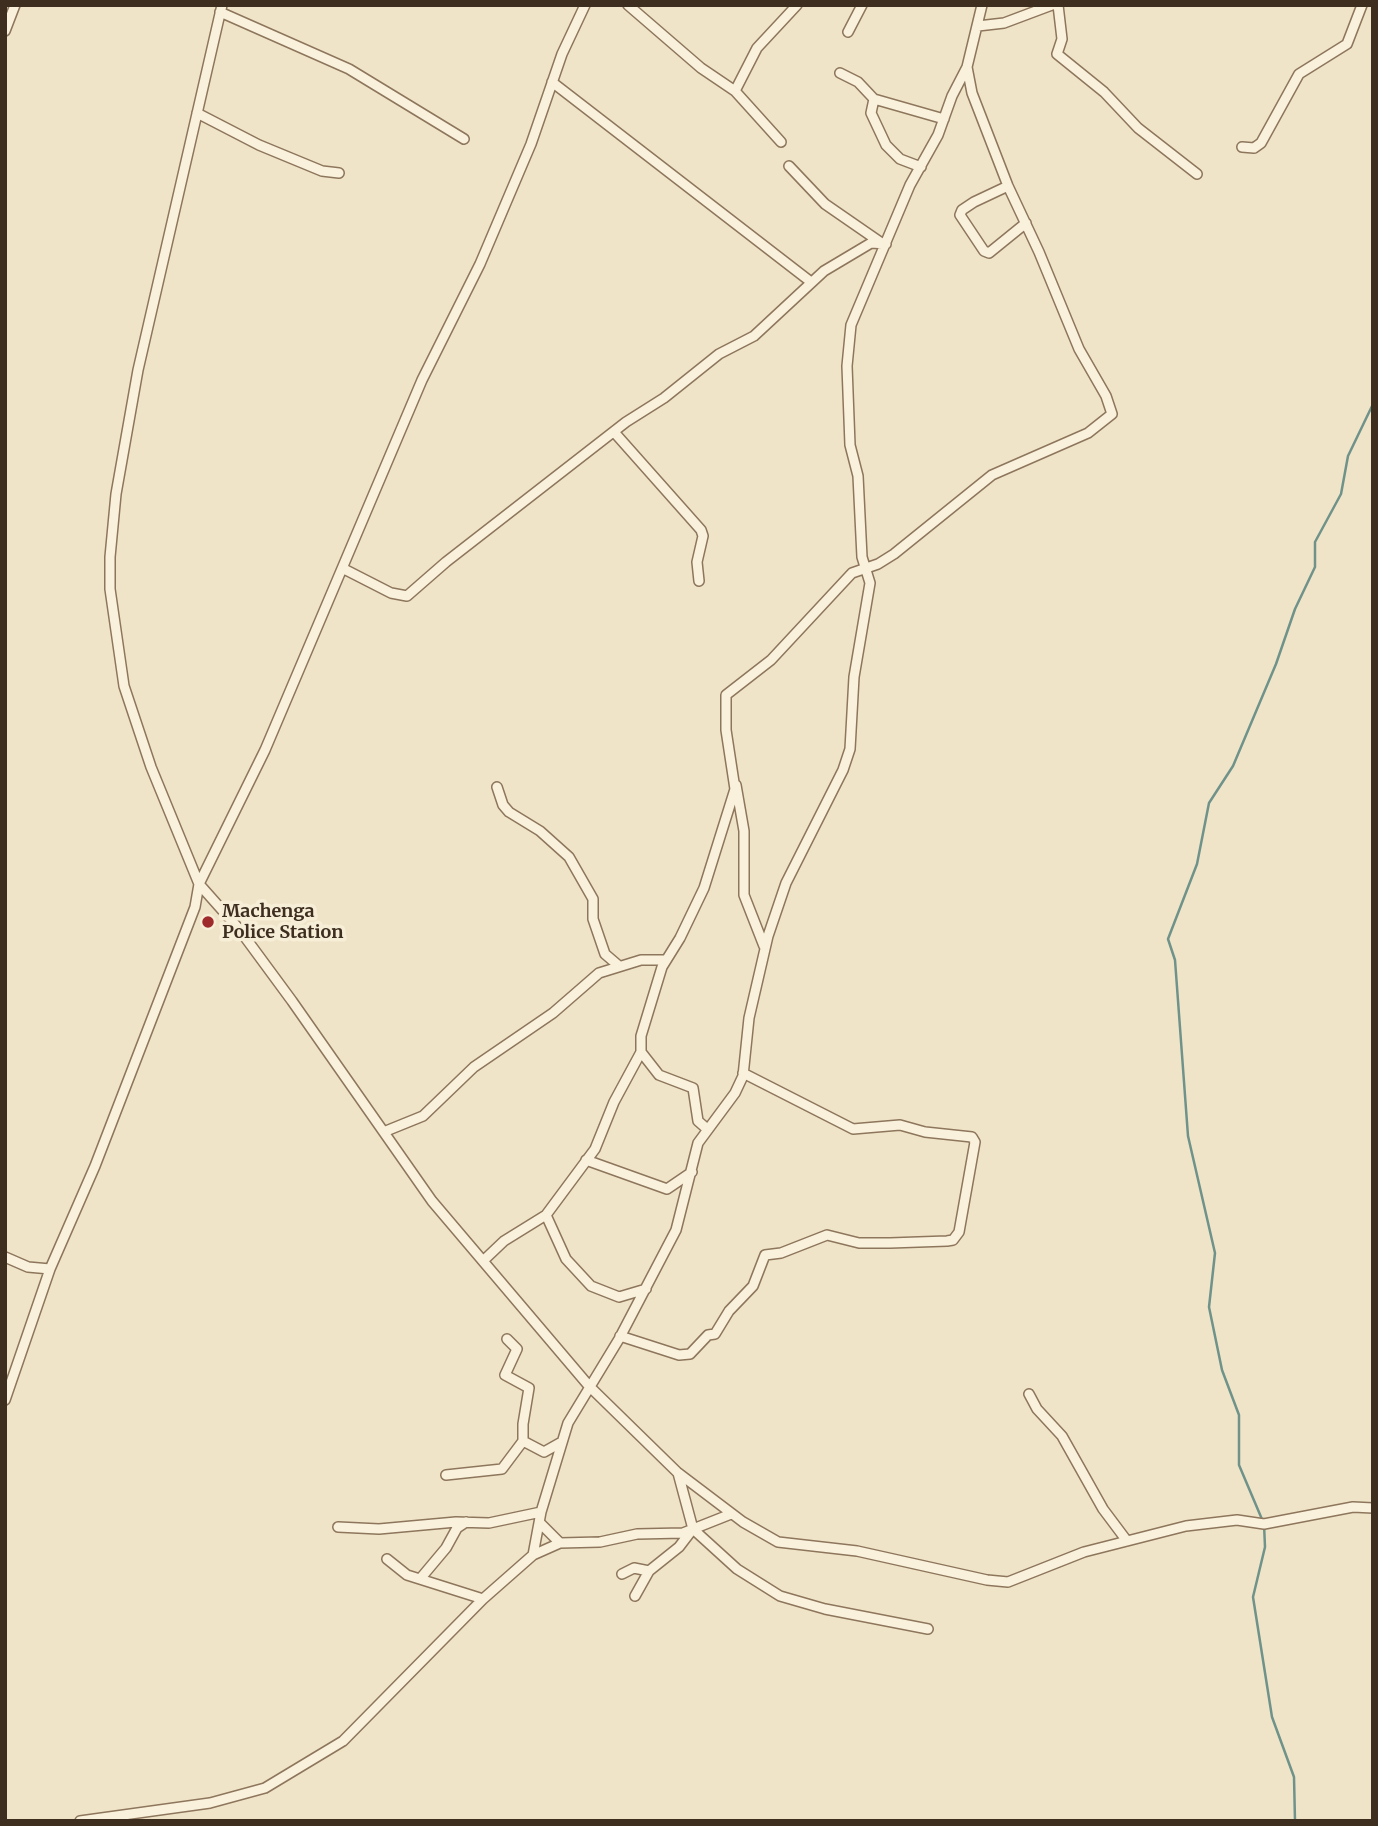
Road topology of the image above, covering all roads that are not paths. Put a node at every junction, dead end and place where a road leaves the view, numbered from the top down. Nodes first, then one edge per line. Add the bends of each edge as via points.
1 (15, 5) edge
2 (585, 5) edge
3 (628, 5) edge
4 (796, 5) edge
5 (862, 5) edge
6 (982, 5) edge
7 (1052, 5) edge
8 (1058, 5) edge
9 (1362, 5) edge
10 (221, 9) edge
11 (978, 26) junction
12 (5, 31) edge
13 (848, 32) dead end
14 (967, 67) junction
15 (840, 73) dead end
16 (552, 82) junction
17 (735, 90) junction
18 (874, 99) junction
19 (197, 113) junction
20 (944, 119) junction
21 (464, 139) dead end
22 (781, 142) dead end
23 (1242, 147) dead end
24 (789, 166) dead end
25 (921, 167) junction
26 (339, 173) dead end
27 (1197, 174) dead end
28 (1008, 186) junction
29 (1026, 223) junction
30 (883, 243) junction
31 (811, 282) junction
32 (614, 432) junction
33 (865, 567) junction
34 (344, 569) junction
35 (699, 581) dead end
36 (735, 780) junction
37 (497, 787) dead end
38 (199, 884) junction
39 (764, 946) junction
40 (666, 960) junction
41 (619, 966) junction
42 (641, 1052) junction
43 (743, 1073) junction
44 (706, 1128) junction
45 (386, 1131) junction
46 (586, 1160) junction
47 (691, 1172) junction
48 (546, 1215) junction
49 (5, 1257) edge
50 (484, 1260) junction
51 (50, 1269) junction
52 (646, 1289) junction
53 (620, 1336) junction
54 (507, 1339) dead end
55 (589, 1386) junction
56 (1029, 1394) dead end
57 (5, 1399) edge
58 (523, 1441) junction
59 (562, 1441) junction
60 (677, 1472) junction
61 (446, 1475) dead end
62 (1373, 1508) edge
63 (541, 1512) junction
64 (731, 1514) junction
65 (466, 1522) junction
66 (540, 1523) junction
67 (338, 1527) dead end
68 (693, 1529) junction
69 (1127, 1541) junction
70 (560, 1543) junction
71 (534, 1555) junction
72 (387, 1559) dead end
73 (649, 1571) junction
74 (622, 1574) dead end
75 (420, 1579) junction
76 (635, 1596) dead end
77 (483, 1600) junction
78 (928, 1629) dead end
79 (80, 1821) edge

1 - 12 street
2 - 16 street
3 - 17 street via 701,68
4 - 17 street via 757,48
5 - 13 street
6 - 11 street
7 - 11 street via 1004,23
8 - 27 street via 1062,39 1057,54
9 - 23 street via 1347,44 1299,74 1261,142 1254,148
10 - 19 street
10 - 21 street via 349,69
11 - 14 street
14 - 20 street
14 - 28 street via 972,93
15 - 18 street via 858,82
16 - 31 street
16 - 34 street via 490,240 422,380
17 - 22 street
18 - 20 street
18 - 25 street via 871,113 886,145 900,159
19 - 26 street via 258,145 322,171
19 - 38 street via 136,382 116,494 110,589 124,687
20 - 25 street
24 - 30 street via 825,204
25 - 30 street
28 - 29 street
28 - 29 street via 974,202 960,215 989,253
29 - 33 street via 1112,414 1088,433 992,475 894,554
30 - 31 street via 871,243 843,258
30 - 33 street via 857,305 848,344 850,445 858,477
31 - 32 street via 754,336 719,354
32 - 34 street via 404,598
32 - 35 street via 701,530
33 - 36 street via 852,573 771,660 726,695 726,730
33 - 39 street via 870,590 854,677 850,749 786,883
34 - 38 street via 265,750
36 - 39 street via 744,831 744,895
36 - 40 street via 704,888
37 - 41 street via 509,812 569,857 593,900 593,919 605,954
38 - 45 street via 246,939
38 - 51 street via 186,932
39 - 43 street
40 - 41 street
40 - 42 street via 641,1036
41 - 45 street via 599,973 553,1013 474,1068 423,1116
42 - 44 street via 659,1075 693,1088 698,1121
42 - 46 street
43 - 44 street via 735,1093
43 - 53 street via 853,1129 900,1125 972,1137 975,1142 959,1233 947,1241 890,1243 827,1236 765,1255 753,1286 715,1334 708,1335 690,1354 679,1355
44 - 47 street
45 - 50 street via 432,1201
46 - 47 street via 667,1189
46 - 48 street
47 - 52 street via 676,1230
48 - 50 street via 504,1241
48 - 52 street via 566,1259 591,1286 618,1297
49 - 51 street via 28,1267
50 - 55 street
51 - 57 street
52 - 53 street
53 - 55 street
54 - 58 street via 517,1349 505,1374 529,1388
55 - 59 street
55 - 60 street
56 - 69 street via 1062,1436 1103,1509
58 - 59 street via 544,1452
58 - 61 street via 502,1469
59 - 63 street
60 - 64 street
60 - 68 street
62 - 69 street via 1353,1507 1264,1524 1223,1521
63 - 65 street via 489,1523
63 - 66 street
64 - 68 street
64 - 69 street via 778,1542 857,1551 996,1581 1021,1578 1084,1552
65 - 67 street
65 - 75 street
66 - 70 street
66 - 71 street
68 - 70 street
68 - 73 street
68 - 78 street via 737,1569 791,1601
70 - 71 street
71 - 77 street
72 - 75 street via 399,1571
73 - 74 street via 634,1568
73 - 76 street
75 - 77 street
77 - 79 street via 344,1741 265,1788 210,1803

